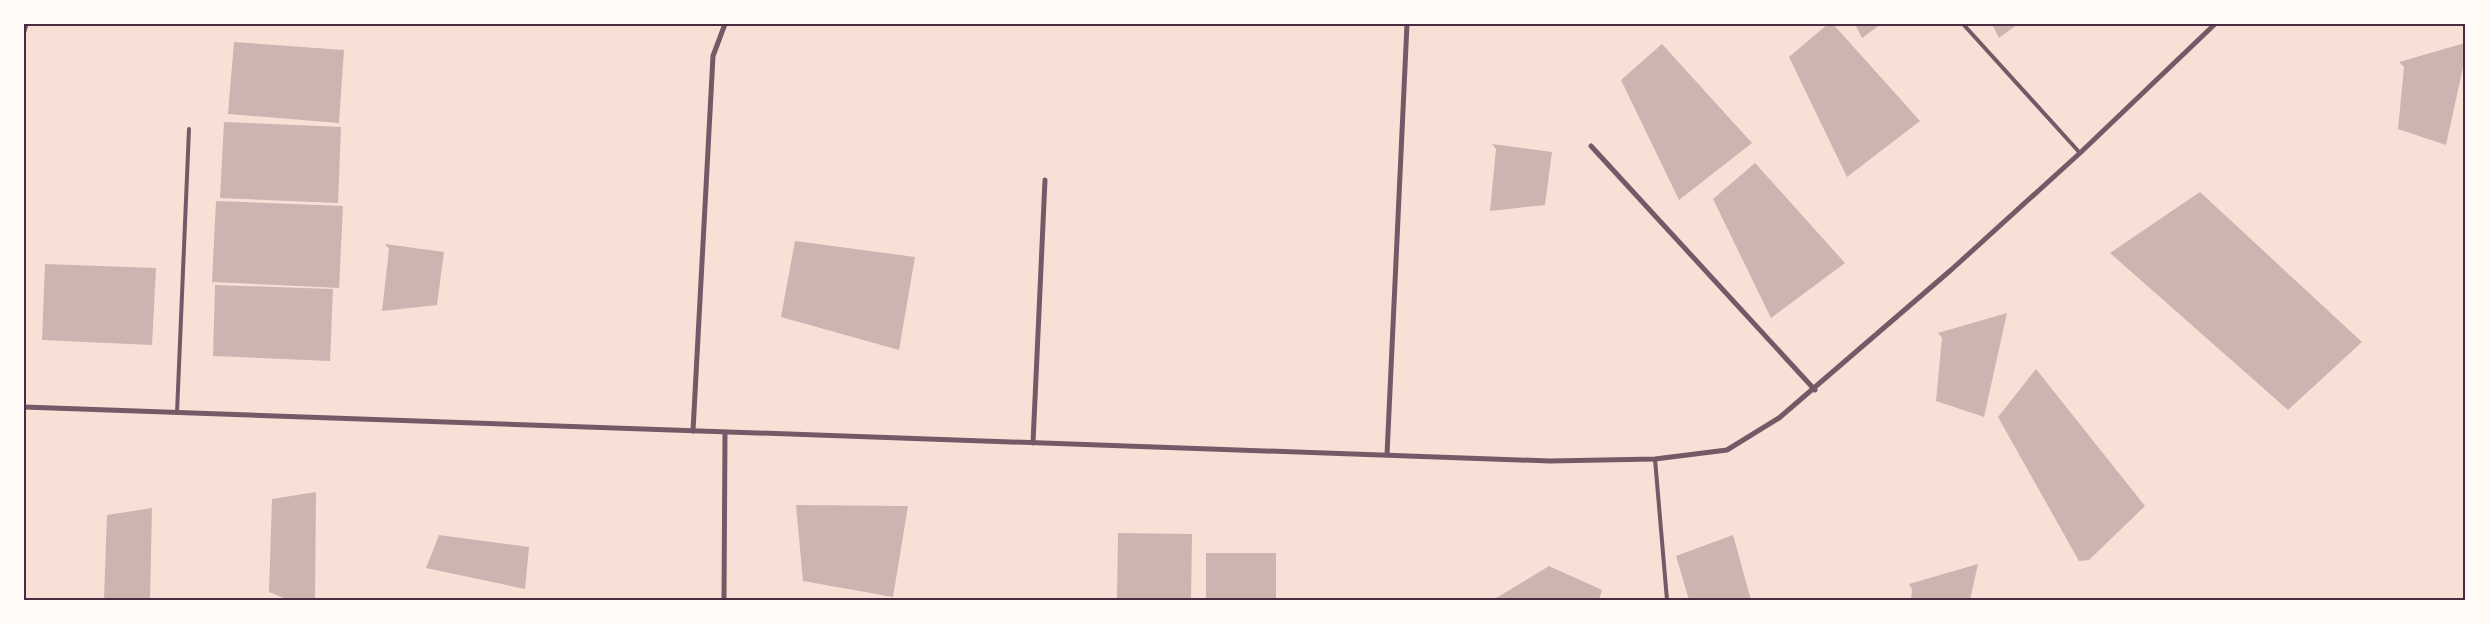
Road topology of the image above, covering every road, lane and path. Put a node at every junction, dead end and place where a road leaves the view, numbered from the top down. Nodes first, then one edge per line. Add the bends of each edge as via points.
1 (26, 24) edge
2 (725, 24) edge
3 (1408, 24) edge
4 (1963, 24) edge
5 (2215, 24) edge
6 (24, 31) edge
7 (189, 129) dead end
8 (1591, 146) dead end
9 (2080, 153) junction
10 (1045, 180) dead end
11 (1815, 390) junction
12 (24, 407) edge
13 (177, 412) junction
14 (693, 431) junction
15 (725, 433) junction
16 (1033, 443) junction
17 (1387, 455) junction
18 (1655, 459) junction
19 (724, 600) edge
20 (1667, 600) edge

1 - 6 street
2 - 14 street via 714,56
3 - 17 street
4 - 9 lane
5 - 9 street
7 - 13 lane
8 - 11 street
9 - 11 street
10 - 16 street
11 - 18 street via 1779,418 1727,450
12 - 13 street
13 - 14 street
14 - 15 street
15 - 16 street
15 - 19 street
16 - 17 street
17 - 18 street via 1550,461
18 - 20 lane

